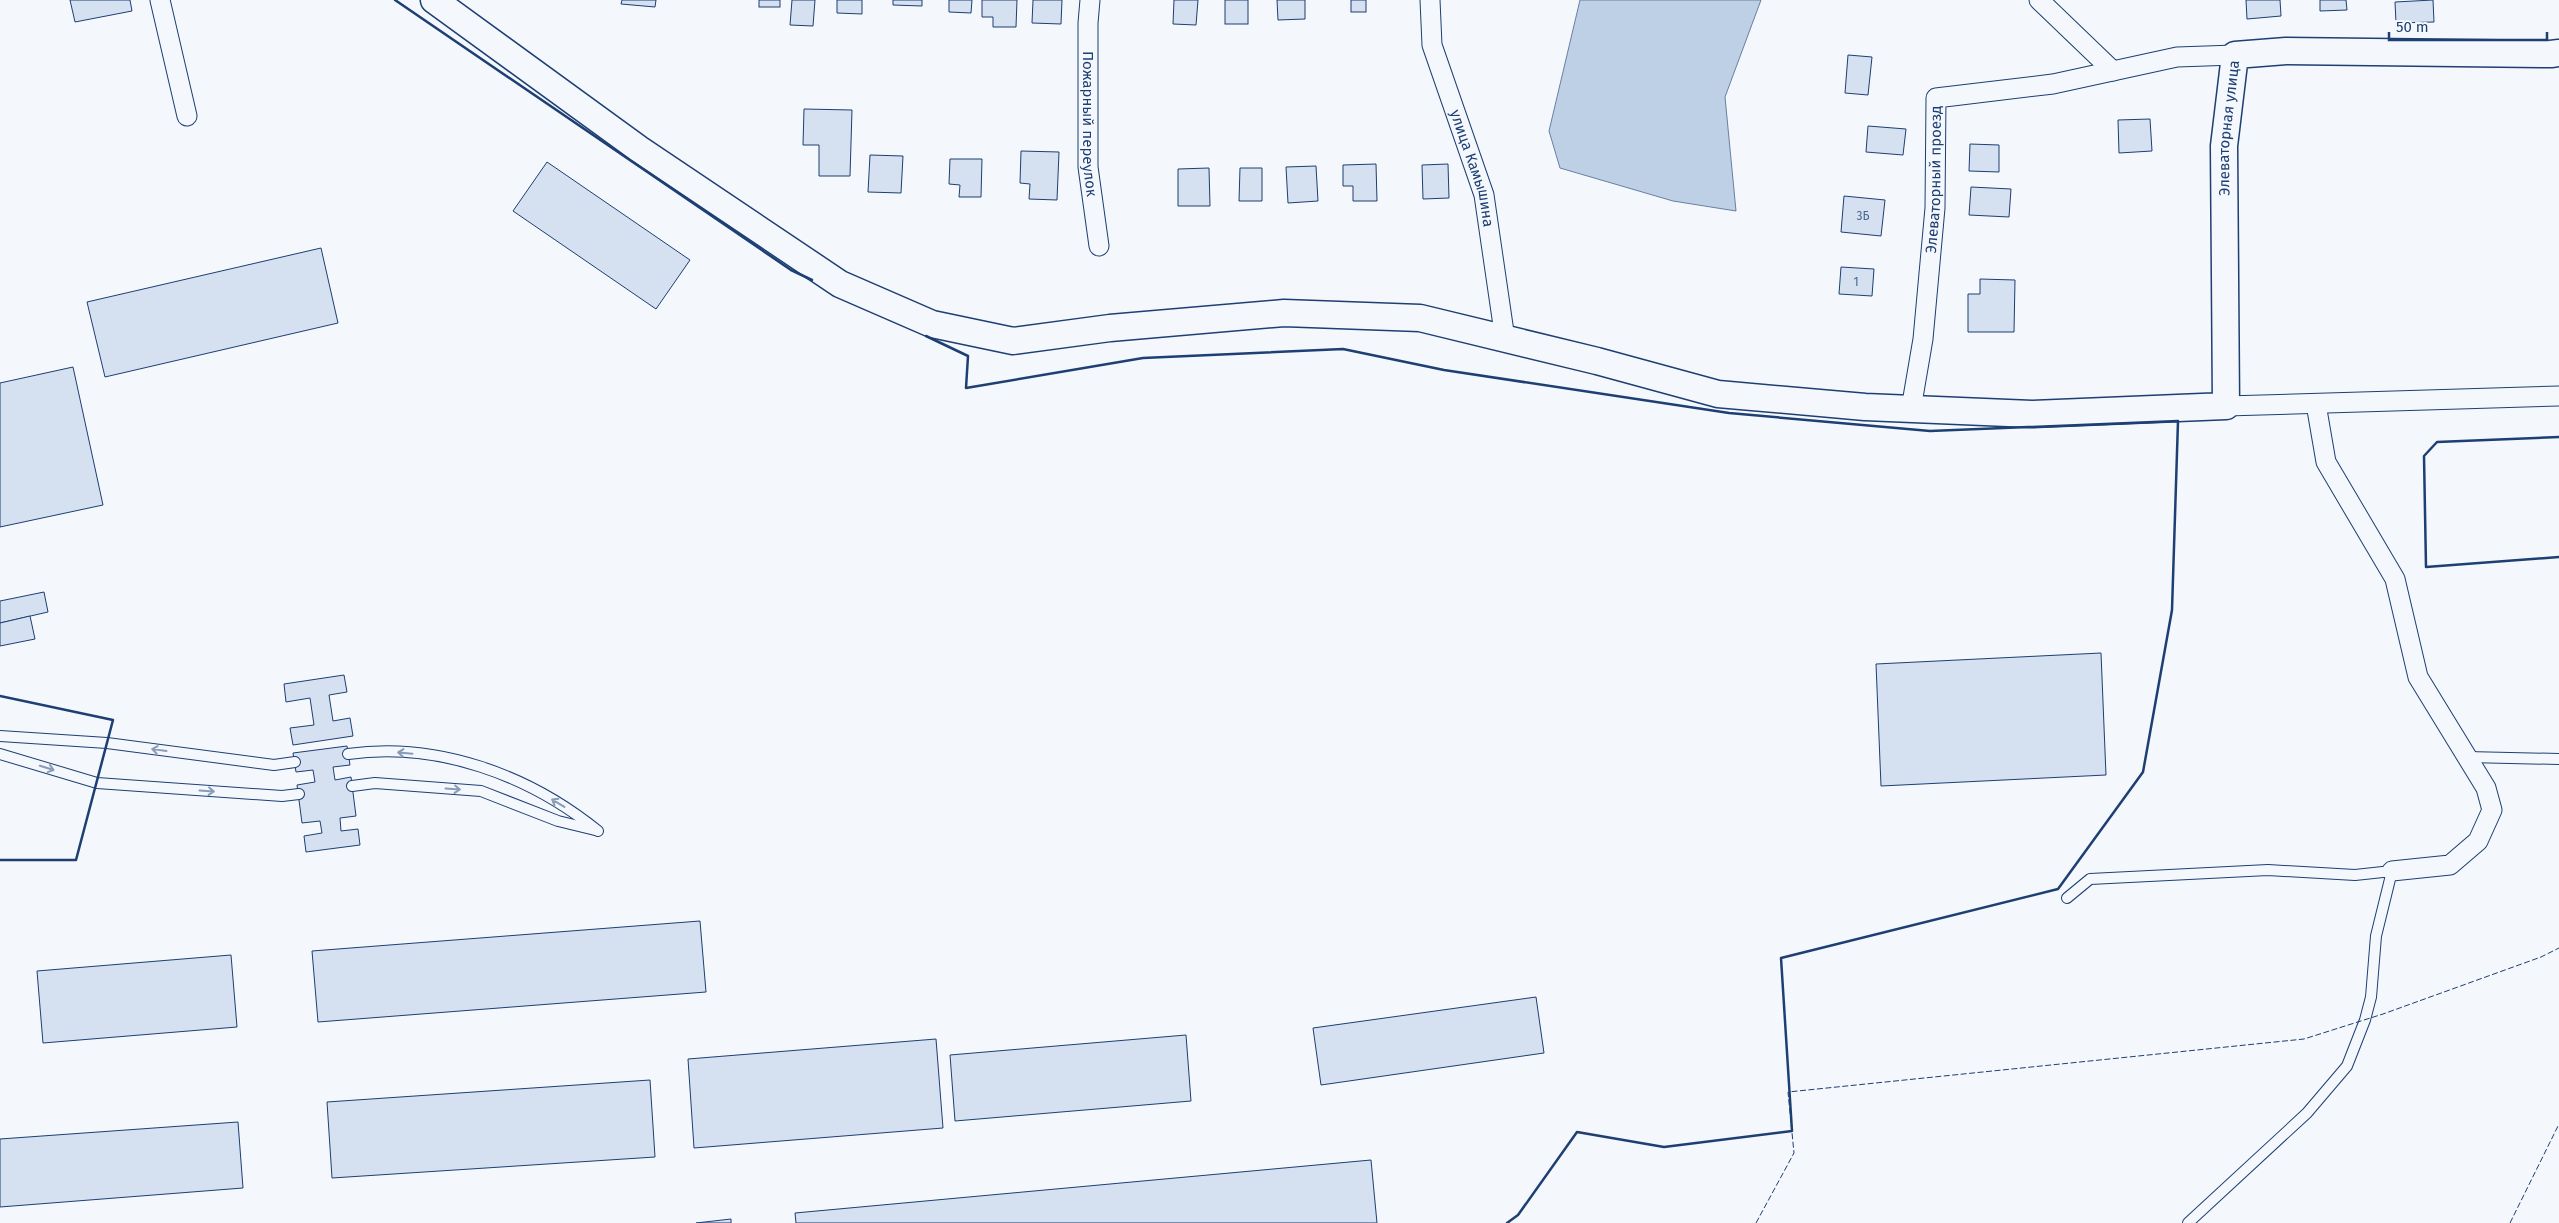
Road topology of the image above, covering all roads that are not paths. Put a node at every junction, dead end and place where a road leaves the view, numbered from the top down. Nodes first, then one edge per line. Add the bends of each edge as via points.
1 (160, 0) edge
2 (434, 0) edge
3 (1090, 0) edge
4 (1430, 0) edge
5 (2039, 0) edge
6 (2559, 53) edge
7 (2234, 55) junction
8 (2113, 71) junction
9 (187, 116) dead end
10 (1099, 246) dead end
11 (1505, 339) junction
12 (2559, 396) edge
13 (2316, 404) junction
14 (2226, 406) junction
15 (1911, 409) junction
16 (0, 736) edge
17 (0, 754) edge
18 (348, 754) dead end
19 (2467, 757) junction
20 (2559, 759) edge
21 (294, 762) dead end
22 (352, 786) dead end
23 (299, 794) dead end
24 (2392, 871) junction
25 (2067, 898) dead end
26 (2188, 1223) edge

1 - 9 street
2 - 11 street via 639,149 840,284 932,324 1013,340 1284,312 1420,318
3 - 10 street, Пожарный переулок via 1088,167
4 - 11 street, улица Камышина via 1432,45 1484,195
5 - 8 street
6 - 7 street, Элеваторная улица via 2286,51
7 - 8 street, Элеваторный проезд via 2177,57
7 - 14 street, Элеваторная улица via 2224,146
8 - 15 street, Элеваторный проезд via 2053,84 1936,98 1935,208 1923,339
11 - 15 street via 1718,394
12 - 13 street
13 - 14 street
13 - 19 street via 2326,462 2395,579 2418,676
14 - 15 street via 2032,414
21 -> 16 lane via 274,765 107,743
17 -> 23 lane via 97,783 282,796
22 -> 18 lane via 375,783 481,791 558,821 598,831 552,800 481,766 446,756 374,750
19 - 20 lane
19 - 24 street via 2486,788 2492,810 2478,841 2450,865
24 - 25 lane via 2355,875 2268,870 2090,879
24 - 26 lane via 2376,936 2371,997 2348,1066 2307,1113

